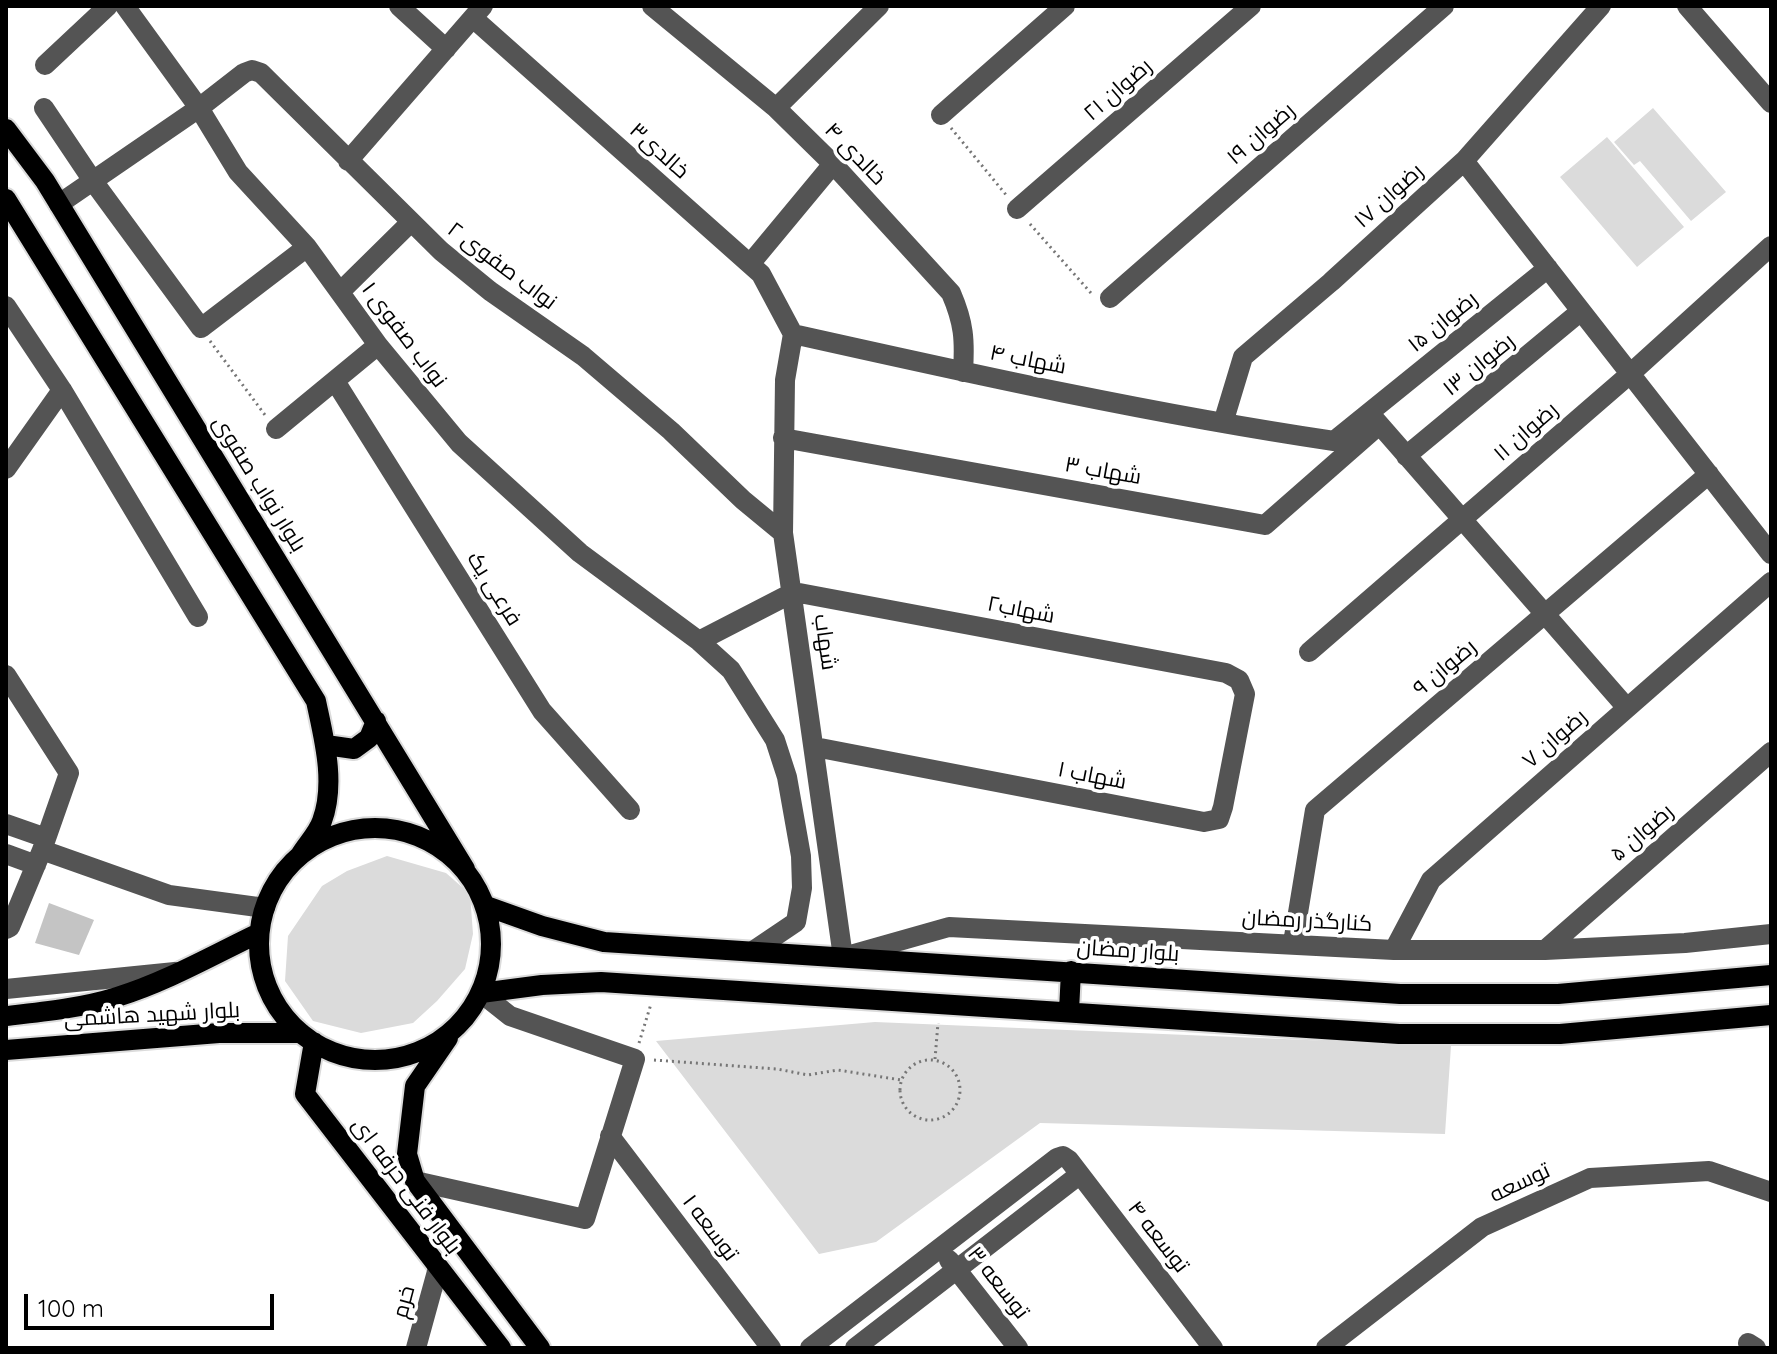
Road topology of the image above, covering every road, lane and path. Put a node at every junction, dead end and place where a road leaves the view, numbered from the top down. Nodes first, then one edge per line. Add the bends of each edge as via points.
1 (108, 6) edge
2 (125, 6) edge
3 (399, 6) edge
4 (652, 6) edge
5 (879, 6) edge
6 (1065, 6) edge
7 (1251, 6) edge
8 (1444, 6) edge
9 (1601, 6) edge
10 (1687, 6) edge
11 (478, 12) edge
12 (446, 49) junction
13 (45, 65) dead end
14 (1771, 103) edge
15 (44, 108) dead end
16 (199, 108) junction
17 (776, 108) junction
18 (941, 115) joint
19 (6, 129) edge
20 (348, 161) junction
21 (1464, 161) junction
22 (833, 164) junction
23 (93, 181) junction
24 (6, 199) edge
25 (59, 204) junction
26 (1017, 209) junction
27 (410, 223) junction
28 (1771, 246) edge
29 (307, 247) junction
30 (750, 264) junction
31 (1548, 268) junction
32 (341, 291) junction
33 (1110, 298) joint
34 (6, 306) edge
35 (1581, 311) junction
36 (201, 328) junction
37 (793, 334) junction
38 (378, 345) junction
39 (963, 372) junction
40 (1630, 374) junction
41 (335, 381) junction
42 (62, 390) junction
43 (1374, 419) junction
44 (1223, 423) junction
45 (276, 429) joint
46 (783, 438) junction
47 (1406, 456) junction
48 (6, 469) edge
49 (1709, 474) junction
50 (1462, 520) junction
51 (783, 533) junction
52 (1771, 554) edge
53 (1771, 582) edge
54 (794, 592) junction
55 (1545, 614) junction
56 (198, 617) dead end
57 (699, 641) junction
58 (1309, 652) dead end
59 (6, 675) edge
60 (1239, 680) joint
61 (1627, 708) junction
62 (376, 721) junction
63 (326, 745) junction
64 (815, 747) junction
65 (1771, 752) edge
66 (630, 810) dead end
67 (6, 824) edge
68 (41, 851) junction
69 (6, 854) edge
70 (301, 854) junction
71 (465, 869) junction
72 (486, 906) junction
73 (265, 908) junction
74 (1771, 919) edge
75 (6, 929) edge
76 (259, 933) junction
77 (1762, 935) edge
78 (1293, 943) junction
79 (1394, 950) junction
80 (1545, 950) junction
81 (753, 951) junction
82 (843, 957) junction
83 (179, 971) junction
84 (1071, 971) junction
85 (1771, 975) edge
86 (657, 985) junction
87 (6, 989) edge
88 (481, 993) junction
89 (939, 1003) junction
90 (1069, 1011) junction
91 (1771, 1015) edge
92 (6, 1016) edge
93 (453, 1031) junction
94 (307, 1038) junction
95 (6, 1050) edge
96 (635, 1059) junction
97 (935, 1060) junction
98 (901, 1080) junction
99 (610, 1136) junction
100 (1079, 1175) junction
101 (415, 1181) junction
102 (1771, 1192) edge
103 (940, 1248) junction
104 (438, 1268) junction
105 (957, 1269) junction
106 (416, 1348) edge
107 (501, 1348) edge
108 (540, 1348) edge
109 (771, 1348) edge
110 (810, 1348) edge
111 (855, 1348) edge
112 (1018, 1348) edge
113 (1213, 1348) edge
114 (1326, 1348) edge

1 - 13 street
2 - 16 street, نواب صفوی ۱
3 - 12 street
4 - 17 street, خالدی ۴
5 - 17 street
6 - 18 street
7 - 26 street, رضوان ۲۱
8 - 33 street, رضوان ۱۹
9 - 21 street, رضوان ۱۷
10 - 14 street
11 - 12 street
11 - 30 street, خالدی۳
12 - 20 street
15 - 23 street
16 - 20 street, نواب صفوی ۲ via 244,73 261,73
16 - 23 street, نواب صفوی ۲
16 - 29 street, نواب صفوی ۱ via 238,172
17 - 22 street, خالدی ۴
18 - 26 path
19 - 25 main road, بلوار نواب صفوی
20 - 27 street, نواب صفوی ۲
21 - 31 street
21 - 44 street, رضوان ۱۷ via 1243,357
22 - 30 street
22 - 39 street, خالدی ۴ via 951,293 962,320
23 - 25 street, نواب صفوی ۲
23 - 36 street
24 - 63 main road via 316,701
25 - 62 main road, بلوار نواب صفوی
26 - 33 path via 1093,295
27 - 32 street
27 - 51 street, نواب صفوی ۲ via 490,291 583,356
28 - 40 street, رضوان ۱۱
29 - 32 street, نواب صفوی ۱
29 - 36 street
30 - 37 street, خالدی۳ via 761,274
31 - 35 street
31 - 43 street, رضوان ۱۵
32 - 38 street, نواب صفوی ۱
34 - 42 street
35 - 40 street
35 - 47 street, رضوان ۱۳
36 - 45 path
37 - 39 street, شهاب ۴
37 - 46 street, شهاب
38 - 41 street
38 - 57 street, نواب صفوی ۱ via 459,443 580,553
39 - 44 street, شهاب ۴
40 - 49 street
40 - 50 street, رضوان ۱۱
41 - 45 street
41 - 66 street, فرعی یک via 542,711
42 - 48 street
42 - 56 street
43 - 44 street, شهاب ۴ via 1334,441
43 - 46 street, شهاب ۳ via 1265,525
43 - 47 street
46 - 51 street, شهاب
47 - 50 street
49 - 52 street
49 - 55 street, رضوان ۹
50 - 55 street
50 - 58 street, رضوان ۱۱
51 - 54 street, شهاب
53 - 61 street, رضوان ۷
54 - 57 street
54 - 60 street, شهاب۲ via 1226,673
54 - 64 street, شهاب
55 - 61 street
55 - 78 street, رضوان ۹ via 1315,810
57 - 81 street, نواب صفوی ۱ via 731,670 775,740 801,856 796,922
59 - 68 street via 69,773
60 - 64 street, شهاب ۱ via 1245,694 1223,807 1219,819 1204,822
61 - 79 street, رضوان ۷ via 1431,880
62 - 63 main road via 369,738 354,749
62 - 71 main road, بلوار نواب صفوی
63 - 70 main road via 329,791 321,823
64 - 82 street, شهاب
65 - 80 street, رضوان ۵
67 - 68 street
68 - 69 street
68 - 73 street via 169,895
68 - 75 street
70 - 71 main road via 341,832 386,828 429,841
70 - 73 main road via 283,872
71 - 72 main road
72 - 81 main road, بلوار رمضان via 604,942
72 - 88 main road via 492,950
73 - 76 main road
74 - 77 street
76 - 83 main road, بلوار شهید هاشمی
76 - 94 main road via 261,970 276,1005
77 - 80 street, کنارگذر رمضان
78 - 79 street, کنارگذر رمضان
78 - 82 street, کنارگذر رمضان via 949,927
79 - 80 street, کنارگذر رمضان
81 - 82 main road, بلوار رمضان
82 - 84 main road, بلوار رمضان
83 - 87 street
83 - 92 main road, بلوار شهید هاشمی via 117,997
84 - 85 main road, بلوار رمضان via 1400,994 1558,994
84 - 90 main road
86 - 88 main road via 601,982
86 - 89 main road
86 - 96 path
88 - 93 main road
88 - 96 street via 510,1016
89 - 90 main road
89 - 97 path
90 - 91 main road via 1399,1034 1560,1034
93 - 94 main road via 421,1051 385,1060 348,1057
93 - 101 main road, بلوار فنی حرفه ای via 415,1086 407,1154
94 - 95 main road, بلوار شهید هاشمی via 219,1033
94 - 104 main road, بلوار فنی حرفه ای via 305,1094
96 - 98 path via 808,1075 838,1070
96 - 99 street
97 - 98 path via 915,1064
97 - 98 path via 959,1080 959,1100 946,1116 925,1120 907,1110
99 - 101 street via 585,1219
99 - 109 street, توسعه ۱
100 - 103 street, توسعه ۴ via 1063,1156 1057,1158
100 - 105 street
100 - 113 street, توسعه ۴
101 - 108 main road, بلوار فنی حرفه ای
102 - 114 street, توسعه via 1709,1171 1590,1178 1482,1227
103 - 105 street, توسعه ۳
103 - 110 street
104 - 106 street, خرم
104 - 107 main road, بلوار فنی حرفه ای
105 - 111 street
105 - 112 street, توسعه ۳

